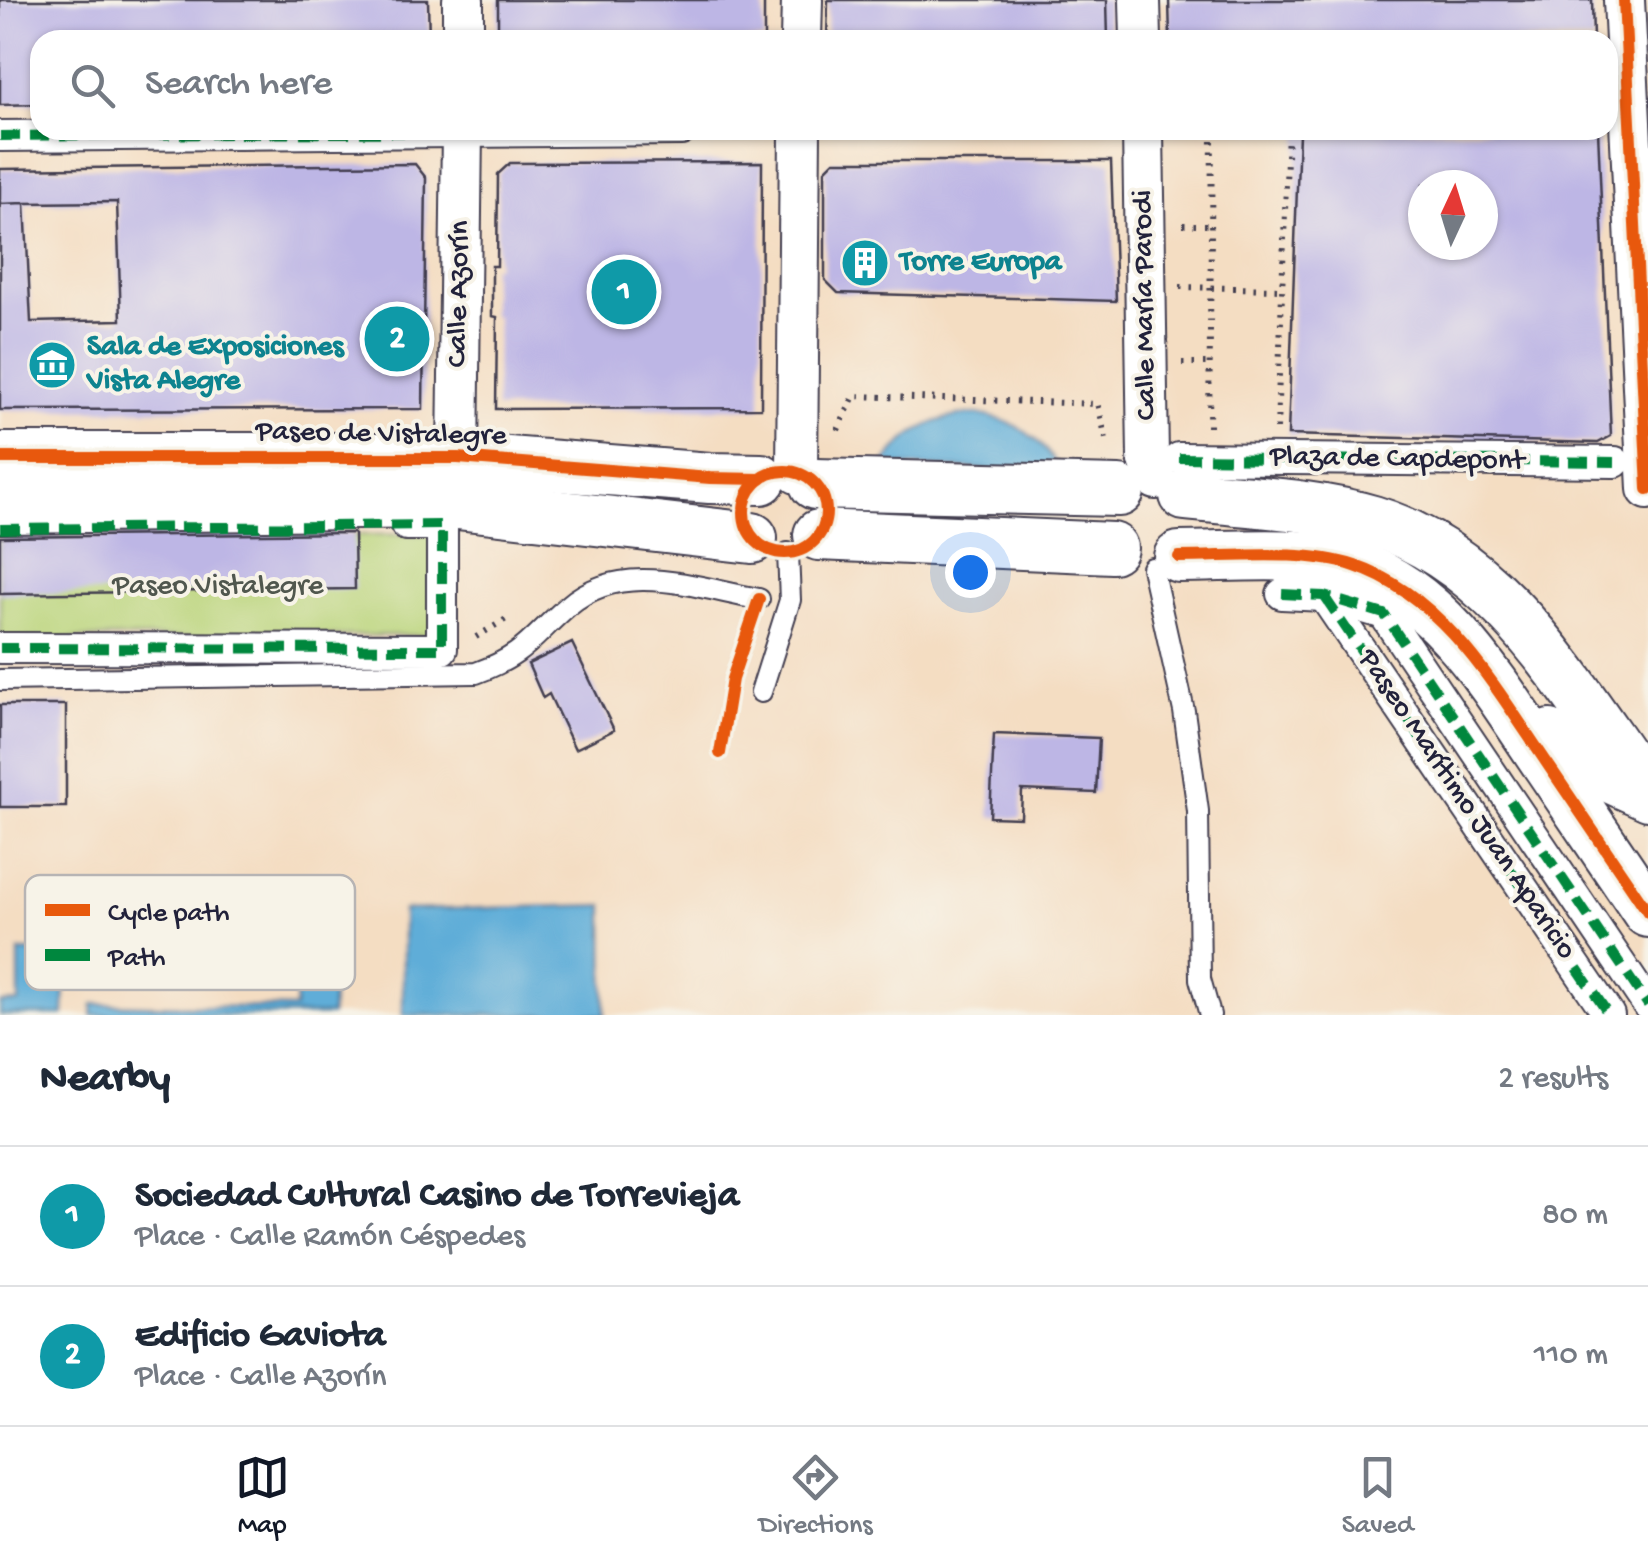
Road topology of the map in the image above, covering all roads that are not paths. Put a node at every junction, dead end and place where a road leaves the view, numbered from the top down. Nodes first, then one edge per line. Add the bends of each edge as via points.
1 (464, 0) edge
2 (802, 0) edge
3 (1140, 0) edge
4 (1624, 0) edge
5 (463, 30) edge
6 (801, 30) edge
7 (1141, 30) edge
8 (1628, 73) edge
9 (0, 136) edge
10 (30, 136) edge
11 (462, 140) edge
12 (800, 140) edge
13 (1143, 140) edge
14 (0, 458) edge
15 (458, 458) junction
16 (1631, 462) edge
17 (1169, 476) junction
18 (791, 478) junction
19 (1648, 489) edge
20 (0, 508) edge
21 (0, 529) edge
22 (786, 542) junction
23 (1148, 558) junction
24 (1282, 594) dead end
25 (1324, 596) junction
26 (760, 599) dead end
27 (0, 648) edge
28 (0, 680) edge
29 (761, 692) dead end
30 (1511, 711) junction
31 (1648, 797) edge
32 (1648, 912) edge
33 (1648, 1004) edge
34 (1210, 1015) edge
35 (1609, 1015) edge

1 - 5 street
2 - 6 street
3 - 7 street
4 - 8 street
8 - 16 street
9 - 10 street
11 - 15 street, Calle Azorín
12 - 18 street
13 - 17 street, Calle María Parodi via 1148,458
14 - 15 street, Paseo de Vistalegre
15 - 18 street, Paseo de Vistalegre
16 - 17 street, Plaza de Capdepont via 1276,459
16 - 19 street
17 - 18 street, Paseo de Vistalegre
17 - 23 street via 1192,507 1194,534
17 - 23 street via 1110,503 1105,518 1106,534
17 - 31 street, Paseo de Vistalegre via 1342,514 1410,535 1442,553 1495,592 1521,621
18 - 22 street via 823,495 826,508
18 - 22 street via 751,488 744,513
20 - 22 street via 449,502
21 - 27 street via 442,524 442,650
22 - 23 street
22 - 29 lane via 790,600
23 - 30 street via 1321,559 1376,574 1439,620
23 - 34 lane via 1184,711 1198,811 1200,979
24 - 25 street
25 - 33 street via 1384,614
25 - 35 street, Paseo Marítimo Juan Aparicio
26 - 28 lane via 635,577 614,580 588,590 524,650 476,673
30 - 31 street via 1549,728 1575,767
30 - 32 street

